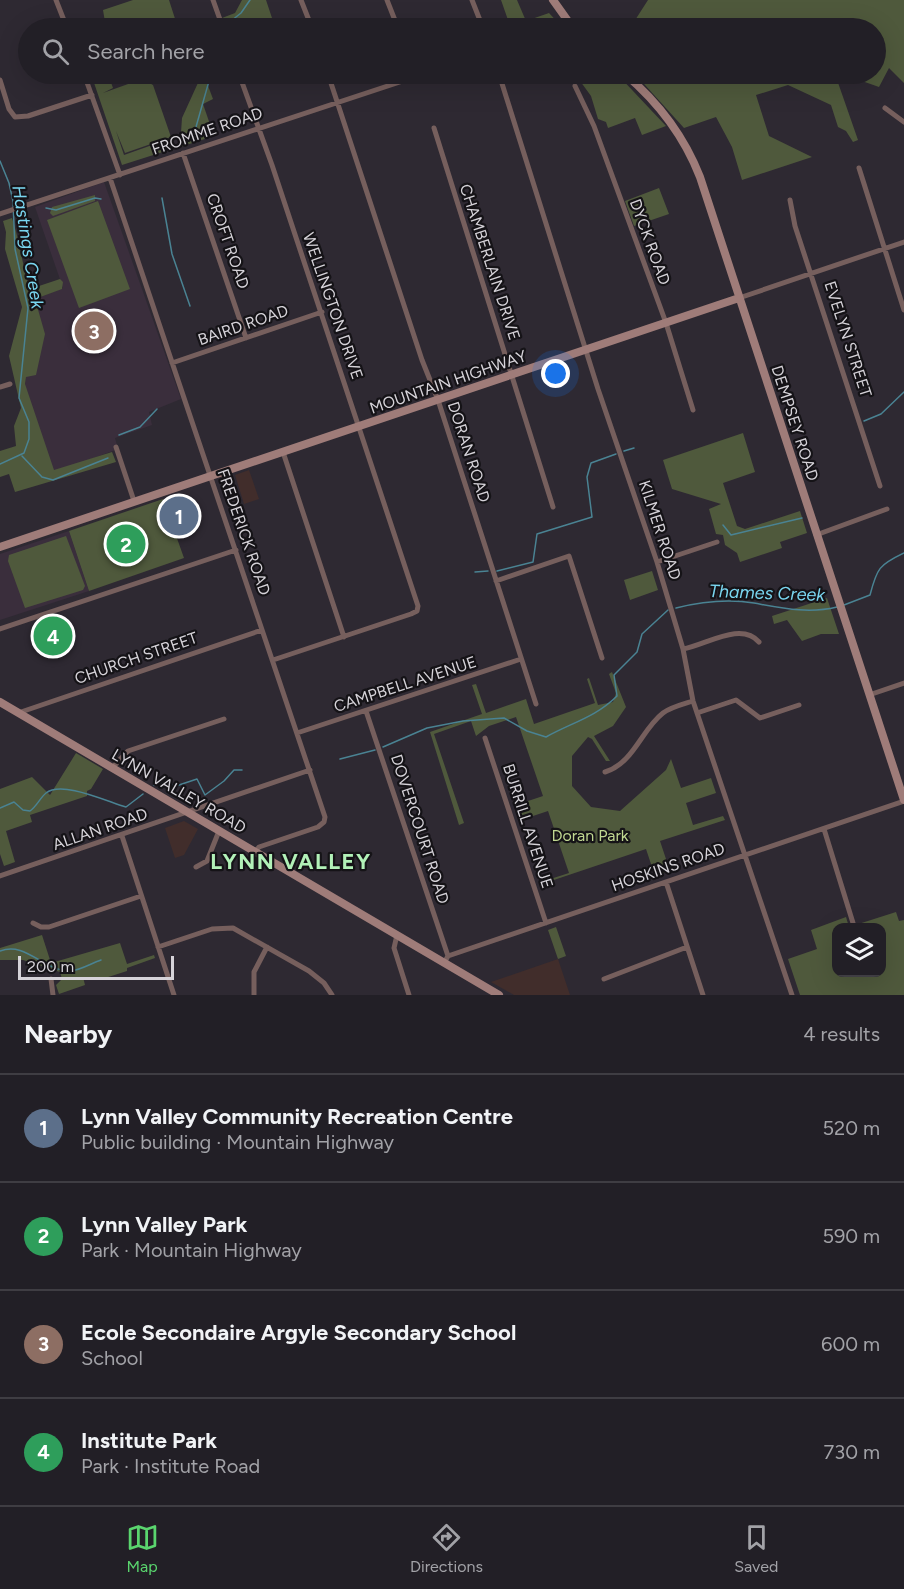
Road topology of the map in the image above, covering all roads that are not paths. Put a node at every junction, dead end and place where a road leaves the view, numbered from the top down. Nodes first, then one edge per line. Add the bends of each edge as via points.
1 (56, 0) edge
2 (213, 0) edge
3 (301, 0) edge
4 (387, 0) edge
5 (472, 0) edge
6 (553, 0) edge
7 (63, 18) edge
8 (219, 18) edge
9 (308, 18) edge
10 (394, 18) edge
11 (479, 18) edge
12 (566, 18) edge
13 (0, 80) edge
14 (88, 84) edge
15 (243, 84) edge
16 (331, 84) edge
17 (386, 84) edge
18 (502, 84) edge
19 (635, 84) edge
20 (575, 86) dead end
21 (92, 95) junction
22 (337, 101) junction
23 (885, 108) dead end
24 (904, 122) edge
25 (259, 127) junction
26 (434, 128) dead end
27 (183, 153) junction
28 (859, 168) dead end
29 (120, 174) junction
30 (110, 178) junction
31 (790, 200) dead end
32 (0, 214) edge
33 (904, 242) edge
34 (884, 249) junction
35 (813, 273) junction
36 (739, 298) junction
37 (904, 310) edge
38 (321, 312) junction
39 (666, 323) junction
40 (246, 338) junction
41 (586, 349) junction
42 (172, 363) junction
43 (511, 375) junction
44 (10, 384) dead end
45 (0, 387) edge
46 (438, 400) junction
47 (693, 410) dead end
48 (359, 426) junction
49 (116, 447) dead end
50 (283, 452) junction
51 (210, 476) junction
52 (880, 486) dead end
53 (134, 501) junction
54 (553, 507) dead end
55 (887, 509) dead end
56 (816, 535) junction
57 (717, 542) dead end
58 (0, 547) edge
59 (236, 550) junction
60 (657, 562) junction
61 (496, 581) junction
62 (0, 629) edge
63 (262, 630) junction
64 (344, 637) junction
65 (759, 642) dead end
66 (683, 649) junction
67 (602, 658) dead end
68 (521, 659) junction
69 (273, 660) junction
70 (904, 683) edge
71 (868, 695) junction
72 (693, 701) junction
73 (0, 702) edge
74 (536, 704) dead end
75 (799, 705) dead end
76 (366, 711) junction
77 (18, 712) junction
78 (697, 713) junction
79 (224, 719) dead end
80 (297, 733) junction
81 (485, 738) dead end
82 (112, 768) junction
83 (310, 770) junction
84 (605, 772) dead end
85 (904, 800) edge
86 (188, 813) junction
87 (824, 829) junction
88 (219, 831) junction
89 (122, 836) junction
90 (255, 852) junction
91 (746, 855) junction
92 (196, 867) dead end
93 (0, 876) edge
94 (666, 882) junction
95 (141, 896) junction
96 (33, 923) dead end
97 (546, 923) junction
98 (853, 923) dead end
99 (398, 935) junction
100 (158, 947) junction
101 (267, 947) junction
102 (687, 947) junction
103 (446, 959) junction
104 (604, 979) dead end
105 (51, 980) dead end
106 (53, 995) edge
107 (174, 995) edge
108 (254, 995) edge
109 (332, 995) edge
110 (409, 995) edge
111 (498, 995) edge
112 (703, 995) edge
113 (792, 995) edge

1 - 7 street
2 - 8 street
3 - 9 street
4 - 10 street
5 - 11 street
6 - 12 street
13 - 21 street via 15,117
14 - 21 street
15 - 25 street, WELLINGTON DRIVE
16 - 22 street, DORAN ROAD
17 - 22 street, FROMME ROAD
18 - 41 street, KILMER ROAD
19 - 36 street, DEMPSEY ROAD via 663,112 694,161
20 - 39 street, DYCK ROAD via 594,126
21 - 29 street
22 - 25 street, FROMME ROAD
22 - 46 street, DORAN ROAD
23 - 24 street
25 - 27 street, FROMME ROAD
25 - 38 street, WELLINGTON DRIVE
26 - 43 street, CHAMBERLAIN DRIVE
27 - 29 street, FROMME ROAD
27 - 40 street, CROFT ROAD
28 - 34 street
29 - 30 street, FROMME ROAD
30 - 32 street, FROMME ROAD
30 - 42 street, FREDERICK ROAD
31 - 35 street, EVELYN STREET via 795,226
33 - 34 street, MOUNTAIN HIGHWAY
34 - 35 street, MOUNTAIN HIGHWAY
34 - 37 street
35 - 36 street, MOUNTAIN HIGHWAY
35 - 52 street, EVELYN STREET
36 - 39 street, MOUNTAIN HIGHWAY
36 - 56 street, DEMPSEY ROAD
38 - 40 street, BAIRD ROAD
38 - 48 street, WELLINGTON DRIVE
39 - 41 street, MOUNTAIN HIGHWAY
39 - 47 street, DYCK ROAD
40 - 42 street, BAIRD ROAD
41 - 43 street, MOUNTAIN HIGHWAY
41 - 60 street, KILMER ROAD
42 - 51 street, FREDERICK ROAD
43 - 46 street, MOUNTAIN HIGHWAY
43 - 54 street, CHAMBERLAIN DRIVE
44 - 45 street
46 - 48 street, MOUNTAIN HIGHWAY
46 - 61 street, DORAN ROAD
48 - 50 street, MOUNTAIN HIGHWAY
48 - 64 street, WELLINGTON DRIVE via 417,611
49 - 53 street
50 - 51 street, MOUNTAIN HIGHWAY
50 - 64 street
51 - 53 street, MOUNTAIN HIGHWAY
51 - 59 street, FREDERICK ROAD
53 - 58 street, MOUNTAIN HIGHWAY
55 - 56 street
56 - 71 street, DEMPSEY ROAD
57 - 60 street
59 - 62 street
59 - 63 street, FREDERICK ROAD
60 - 66 street, KILMER ROAD
61 - 67 street via 569,556
61 - 68 street, DORAN ROAD
63 - 69 street, FREDERICK ROAD
63 - 77 street, CHURCH STREET
64 - 69 street
65 - 66 street via 751,634 739,633
66 - 72 street, KILMER ROAD
68 - 74 street, DORAN ROAD
68 - 76 street, CAMPBELL AVENUE
69 - 80 street, FREDERICK ROAD
70 - 71 street
71 - 85 street, DEMPSEY ROAD
72 - 78 street, KILMER ROAD
72 - 84 street via 664,712 634,751 613,770
73 - 77 street, LYNN VALLEY ROAD
75 - 78 street via 760,718 736,700
76 - 80 street, CAMPBELL AVENUE
76 - 103 street, DOVERCOURT ROAD
77 - 82 street, LYNN VALLEY ROAD
78 - 91 street, KILMER ROAD
79 - 82 street via 128,751
80 - 83 street, FREDERICK ROAD
81 - 97 street, BURRILL AVENUE
82 - 86 street, LYNN VALLEY ROAD
83 - 86 street, ALLAN ROAD
83 - 90 street, FREDERICK ROAD via 324,822
85 - 87 street, HOSKINS ROAD
86 - 88 street, LYNN VALLEY ROAD
86 - 89 street, ALLAN ROAD
87 - 91 street, HOSKINS ROAD
87 - 98 street
88 - 90 street, LYNN VALLEY ROAD
88 - 92 street via 207,861
89 - 93 street, ALLAN ROAD
89 - 95 street
90 - 99 street, LYNN VALLEY ROAD
91 - 94 street, HOSKINS ROAD
91 - 113 street, KILMER ROAD
94 - 97 street, HOSKINS ROAD
94 - 102 street
95 - 96 street via 49,927
95 - 100 street
97 - 103 street, HOSKINS ROAD
99 - 103 street, LYNN VALLEY ROAD
99 - 110 street via 394,948
100 - 101 street via 223,927 234,928
100 - 107 street
101 - 108 street via 254,972
101 - 109 street via 317,976
102 - 104 street
102 - 112 street
103 - 111 street, LYNN VALLEY ROAD
105 - 106 street

